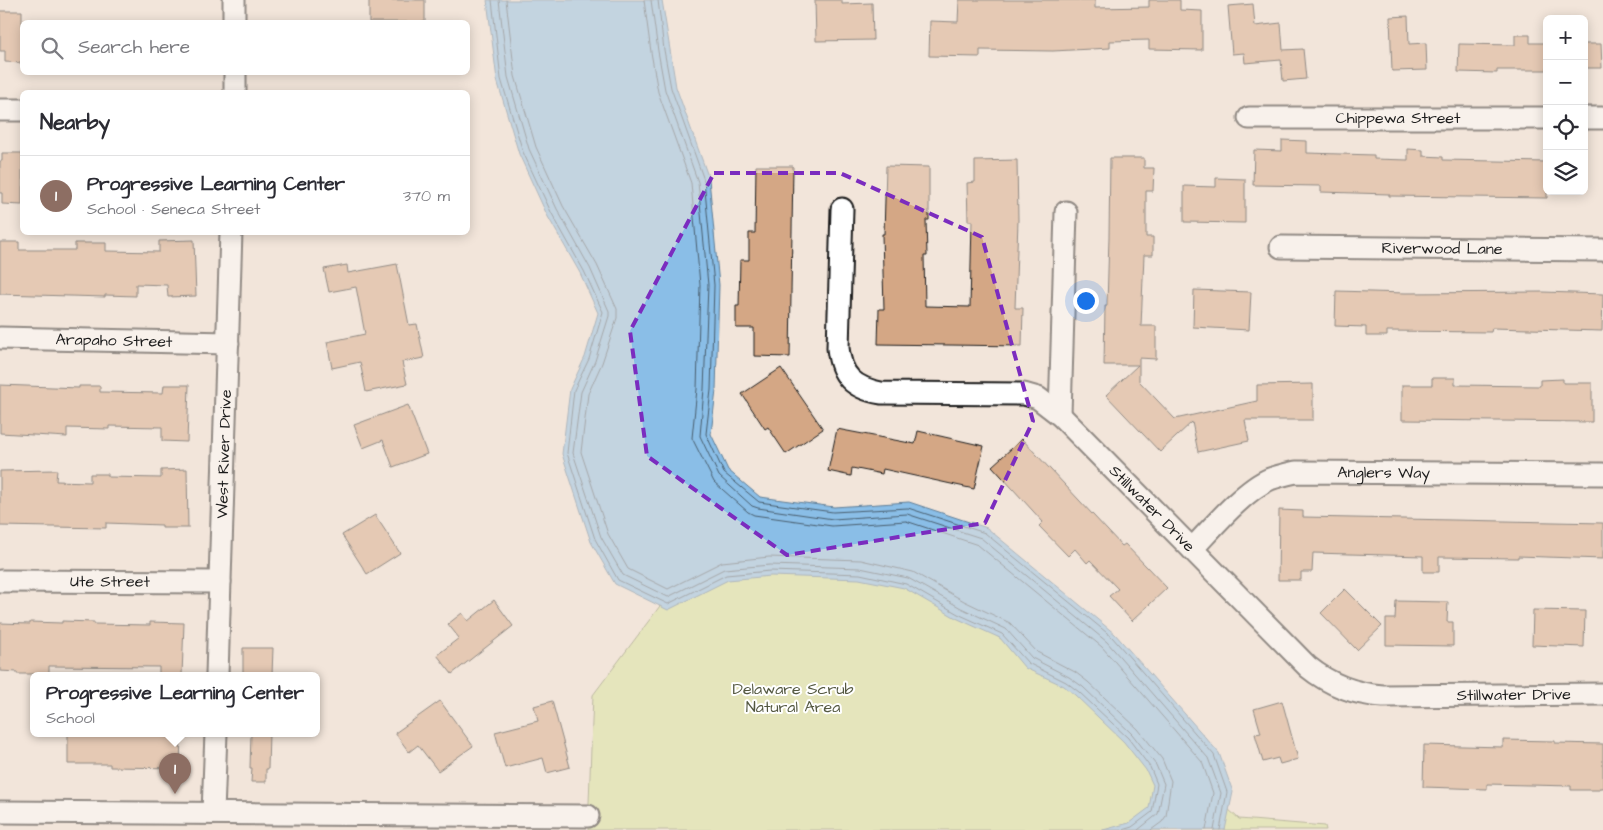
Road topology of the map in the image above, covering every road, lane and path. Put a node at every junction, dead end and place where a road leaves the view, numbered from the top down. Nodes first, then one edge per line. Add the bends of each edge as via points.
1 (234, 0) edge
2 (234, 20) edge
3 (235, 75) edge
4 (235, 90) edge
5 (0, 110) edge
6 (20, 110) edge
7 (1249, 118) dead end
8 (1543, 118) edge
9 (1588, 118) edge
10 (1603, 118) edge
11 (842, 209) dead end
12 (1066, 212) dead end
13 (231, 235) edge
14 (1281, 247) dead end
15 (1603, 250) edge
16 (0, 338) edge
17 (228, 343) junction
18 (1060, 415) junction
19 (1603, 474) edge
20 (1192, 549) junction
21 (0, 581) edge
22 (220, 582) junction
23 (217, 672) edge
24 (1603, 694) edge
25 (216, 737) edge
26 (0, 812) edge
27 (213, 813) junction
28 (588, 816) dead end

1 - 2 street
3 - 4 street
5 - 6 street
7 - 8 street, Chippewa Street
9 - 10 street
11 - 18 street, Stillwater Drive via 838,348 842,368 855,384 881,393 1024,394 1038,398
12 - 18 street
13 - 17 street, West River Drive
14 - 15 street, Riverwood Lane
16 - 17 street, Arapaho Street
17 - 22 street, West River Drive
18 - 20 street, Stillwater Drive
19 - 20 street, Anglers Way via 1296,472 1256,487
20 - 24 street, Stillwater Drive via 1308,667 1343,689 1383,696
21 - 22 street, Ute Street
22 - 23 street, West River Drive
25 - 27 street
26 - 27 street
27 - 28 street

